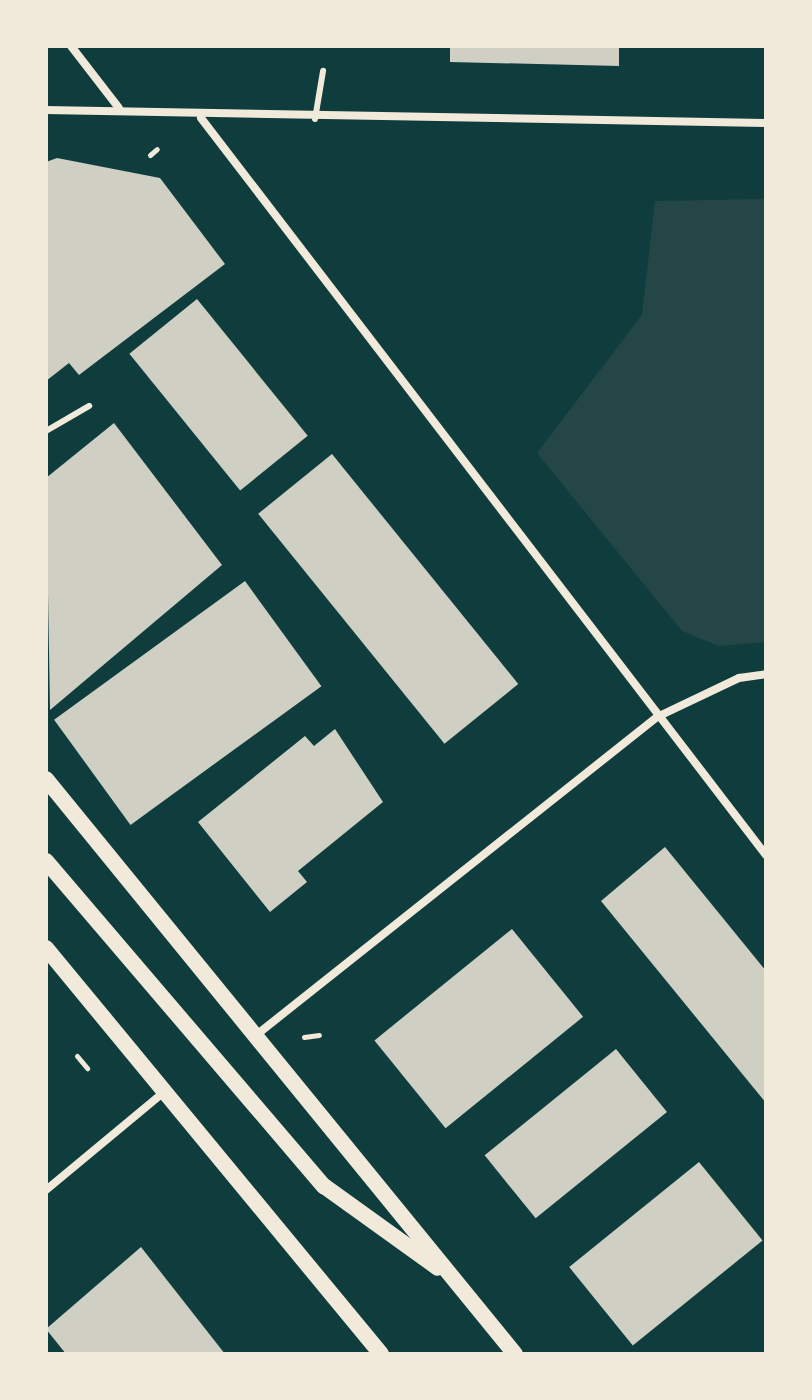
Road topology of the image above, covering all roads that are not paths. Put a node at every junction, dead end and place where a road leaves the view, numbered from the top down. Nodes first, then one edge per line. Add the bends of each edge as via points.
1 (71, 46) edge
2 (323, 71) dead end
3 (119, 108) junction
4 (46, 110) edge
5 (201, 118) junction
6 (315, 119) junction
7 (766, 123) edge
8 (89, 406) dead end
9 (46, 431) edge
10 (766, 674) edge
11 (657, 717) junction
12 (46, 779) edge
13 (766, 855) edge
14 (46, 861) edge
15 (46, 948) edge
16 (255, 1036) junction
17 (164, 1092) junction
18 (46, 1190) edge
19 (456, 1280) junction
20 (381, 1354) edge
21 (515, 1354) edge

1 - 3 street
2 - 6 lane
3 - 4 street
3 - 5 street
5 - 6 street
5 - 11 street
6 - 7 street
8 - 9 lane
10 - 11 street via 739,678
11 - 13 street
11 - 16 street
12 - 16 main road
14 - 19 main road via 324,1186
15 - 17 main road
16 - 19 main road
17 - 18 street
17 - 20 main road
19 - 21 main road

